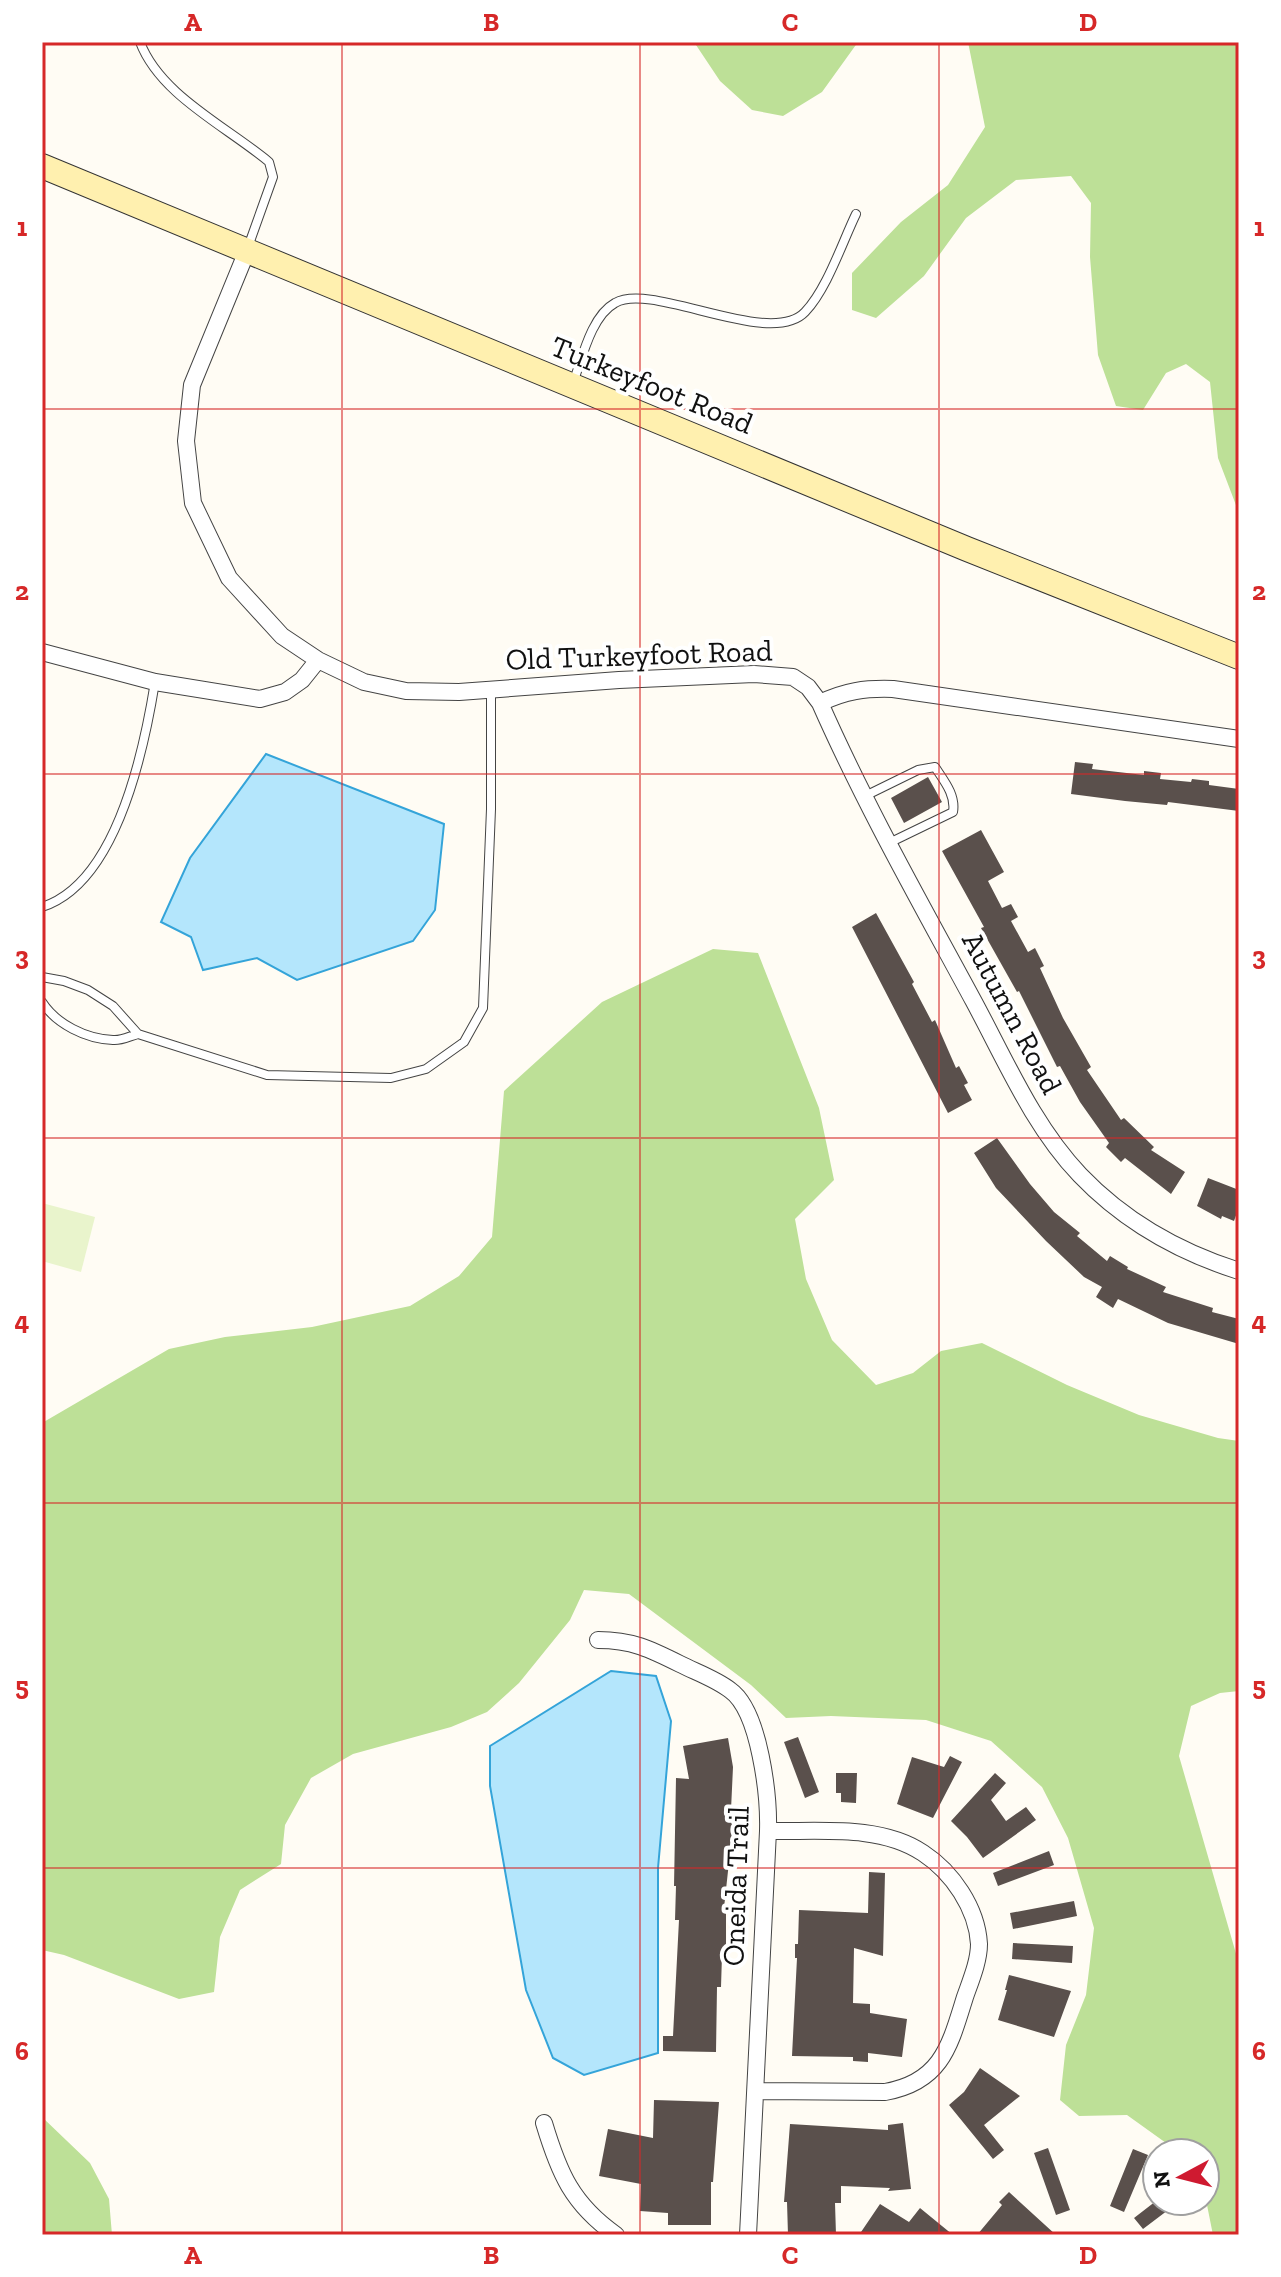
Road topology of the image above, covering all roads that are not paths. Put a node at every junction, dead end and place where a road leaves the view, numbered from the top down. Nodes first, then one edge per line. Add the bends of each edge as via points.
1 (140, 42) edge
2 (42, 166) edge
3 (856, 214) dead end
4 (247, 251) junction
5 (572, 387) junction
6 (42, 652) edge
7 (1239, 657) edge
8 (318, 660) junction
9 (155, 682) junction
10 (491, 689) junction
11 (820, 703) junction
12 (1239, 739) edge
13 (865, 796) junction
14 (888, 844) junction
15 (42, 907) edge
16 (42, 977) edge
17 (42, 1002) edge
18 (138, 1034) junction
19 (1239, 1271) edge
20 (598, 1640) dead end
21 (768, 1831) junction
22 (756, 2091) junction
23 (544, 2123) dead end
24 (616, 2235) edge
25 (748, 2235) edge

1 - 4 lane via 164,82 269,162 273,177
2 - 4 main road, Turkeyfoot Road
3 - 5 lane via 822,287 794,321 720,317 642,299 615,302 598,321
4 - 5 main road, Turkeyfoot Road
4 - 8 street, Old Turkeyfoot Road via 192,385 186,441 193,503 229,578 282,636
5 - 7 main road, Turkeyfoot Road
6 - 9 street
8 - 9 street via 285,692 260,699
8 - 10 street, Old Turkeyfoot Road via 364,682 406,691
9 - 15 lane via 146,740 124,810 74,890
10 - 11 street, Old Turkeyfoot Road via 754,674 793,677
10 - 18 lane via 483,1008 464,1042 426,1069 391,1078 267,1075
11 - 12 street via 863,688 893,689
11 - 13 street, Autumn Road
13 - 14 street, Autumn Road
13 - 14 lane via 935,767 950,790 953,812
14 - 19 street, Autumn Road via 1036,1117 1079,1174 1122,1213 1170,1244
16 - 18 lane via 88,990 113,1006
17 - 18 lane via 50,1015 92,1036 115,1041
20 - 21 street, Oneida Trail via 644,1646 732,1691 752,1726 759,1753 768,1792
21 - 22 street, Oneida Trail
21 - 22 street via 894,1837 923,1852 962,1892 979,1946 948,2051 924,2077 885,2092
22 - 25 street, Oneida Trail
23 - 24 street via 569,2188 585,2210

